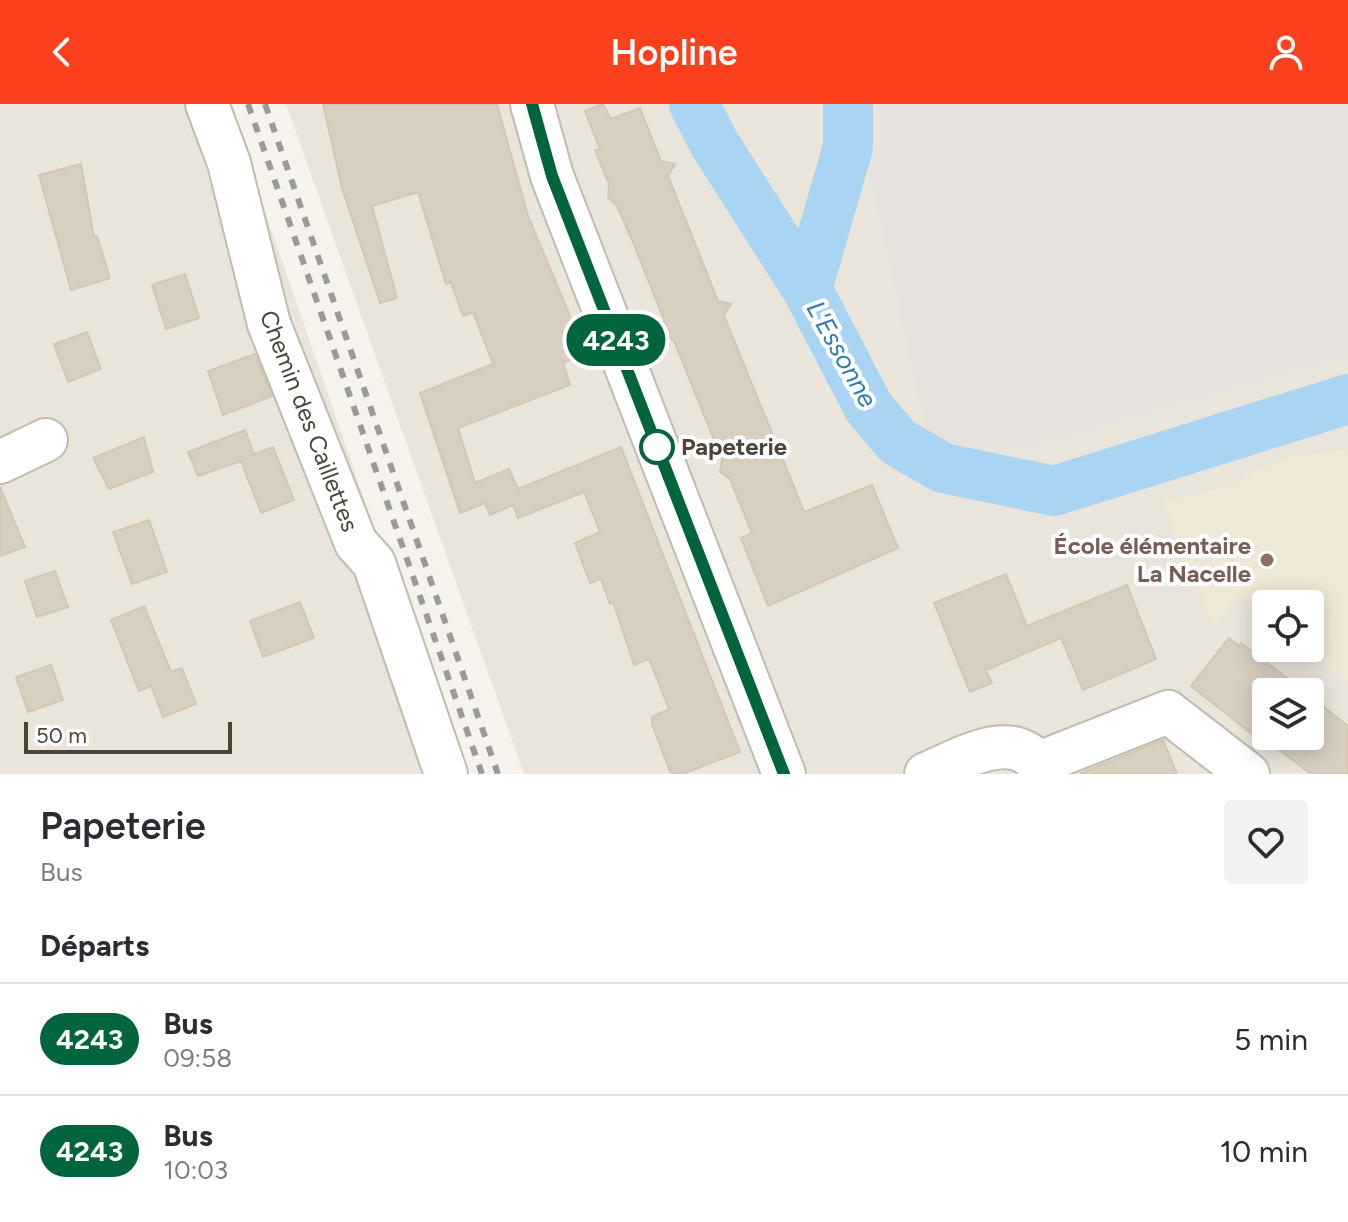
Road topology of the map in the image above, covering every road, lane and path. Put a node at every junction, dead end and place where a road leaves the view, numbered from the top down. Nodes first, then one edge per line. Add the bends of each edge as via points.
1 (207, 104) edge
2 (532, 104) edge
3 (46, 440) dead end
4 (0, 462) edge
5 (1041, 769) edge
6 (446, 774) edge
7 (784, 774) edge
8 (926, 774) edge
9 (1248, 774) edge

1 - 6 street, Chemin des Caillettes via 246,222 269,324 356,543 374,563
2 - 7 street via 552,176
3 - 4 street
5 - 8 street via 1019,748 1003,746
5 - 9 street via 1168,712

